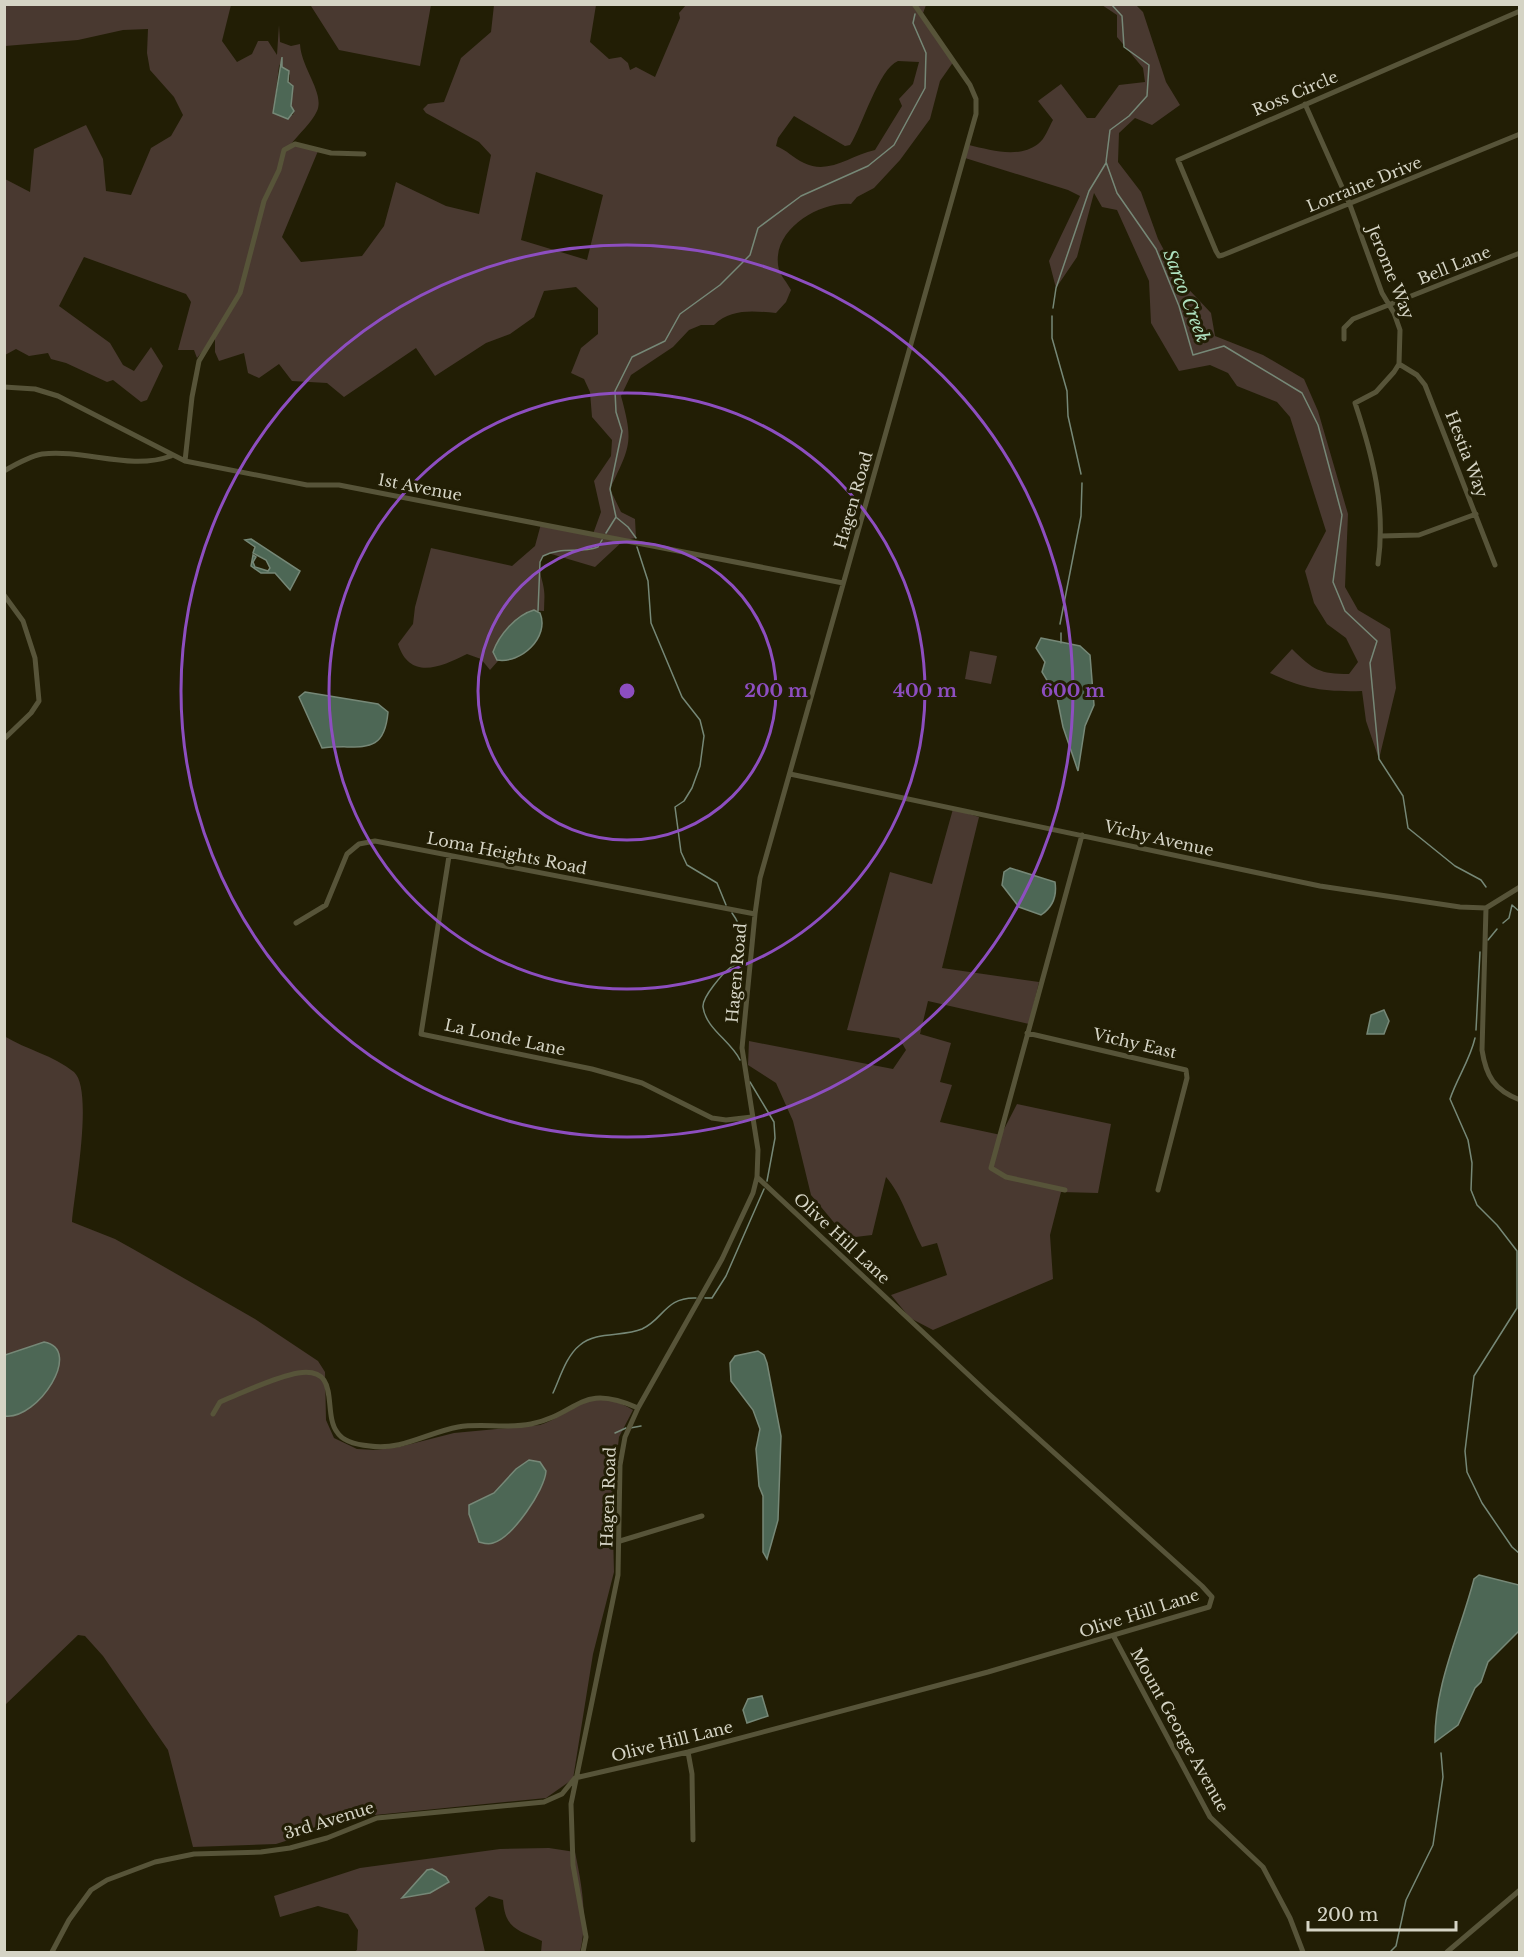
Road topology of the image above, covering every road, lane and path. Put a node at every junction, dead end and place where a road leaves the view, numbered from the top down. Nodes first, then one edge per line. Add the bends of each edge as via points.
1 (914, 4) edge
2 (1520, 11) edge
3 (1305, 104) junction
4 (1520, 134) edge
5 (364, 154) dead end
6 (1350, 205) junction
7 (1520, 253) edge
8 (1219, 256) joint
9 (1390, 305) junction
10 (1344, 339) dead end
11 (1399, 364) junction
12 (4, 387) edge
13 (171, 456) junction
14 (185, 461) junction
15 (4, 471) edge
16 (1476, 514) junction
17 (1381, 536) junction
18 (1378, 564) dead end
19 (1495, 565) dead end
20 (843, 583) junction
21 (4, 595) edge
22 (4, 739) edge
23 (790, 774) junction
24 (1082, 835) junction
25 (449, 856) junction
26 (1520, 886) edge
27 (1486, 908) junction
28 (754, 914) junction
29 (296, 923) dead end
30 (1027, 1033) junction
31 (1520, 1100) edge
32 (752, 1117) junction
33 (757, 1177) junction
34 (1065, 1190) dead end
35 (1158, 1190) dead end
36 (638, 1408) junction
37 (213, 1414) dead end
38 (702, 1516) dead end
39 (620, 1541) junction
40 (1114, 1637) junction
41 (688, 1752) junction
42 (575, 1778) junction
43 (693, 1840) dead end
44 (1520, 1890) edge
45 (52, 1953) edge
46 (584, 1953) edge
47 (1303, 1953) edge
48 (1447, 1953) edge

1 - 20 street, Hagen Road via 970,85 976,99 976,114
2 - 3 street, Ross Circle
3 - 6 street, Jerome Way
3 - 8 street, Ross Circle via 1178,160
4 - 6 street, Lorraine Drive
5 - 14 street via 331,153 295,144 284,150 264,201 240,293 199,360
6 - 8 street, Lorraine Drive
6 - 9 street, Jerome Way
7 - 9 street, Bell Lane
9 - 10 street, Bell Lane via 1348,323
9 - 11 street, Jerome Way via 1400,330
11 - 16 street, Hestia Way via 1425,385
11 - 17 street via 1376,392 1355,403 1376,471
12 - 13 street, 1st Avenue via 36,389 58,396
13 - 14 street, 1st Avenue
13 - 15 street via 151,461 46,454
14 - 20 street, 1st Avenue via 307,485 339,485
16 - 17 street via 1419,535
16 - 19 street, Hestia Way
17 - 18 street
20 - 23 street, Hagen Road
21 - 22 street via 23,621 35,658 39,701
23 - 24 street, Vichy Avenue
23 - 28 street, Hagen Road via 760,878
24 - 27 street, Vichy Avenue via 1320,886
24 - 30 street
25 - 28 street, Loma Heights Road
25 - 29 street, Loma Heights Road via 375,841 359,844 347,854 326,905
25 - 32 street, La Londe Lane via 421,1034 642,1083 712,1118
26 - 27 street
27 - 31 street via 1482,1043 1485,1068 1491,1081
28 - 32 street, Hagen Road via 742,1048
30 - 34 street via 991,1168 1006,1177
30 - 35 street, Vichy East via 1186,1070
32 - 33 street, Hagen Road via 758,1150
33 - 36 street, Hagen Road via 722,1259
33 - 40 street, Olive Hill Lane via 1212,1598 1204,1609
36 - 37 street via 594,1398 532,1424 457,1427 408,1443 371,1447 337,1433 325,1382 314,1374 300,1373 220,1402
36 - 39 street, Hagen Road via 626,1434 620,1465
38 - 39 street
39 - 42 street, Hagen Road via 616,1589
40 - 41 street, Olive Hill Lane
40 - 47 street, Mount George Avenue via 1210,1817 1263,1867
41 - 42 street, Olive Hill Lane
41 - 43 street
42 - 45 street, 3rd Avenue via 562,1794 544,1802 377,1818 290,1848 194,1854 154,1862 91,1890
42 - 46 street, Hagen Road via 571,1804 573,1865
44 - 48 street

